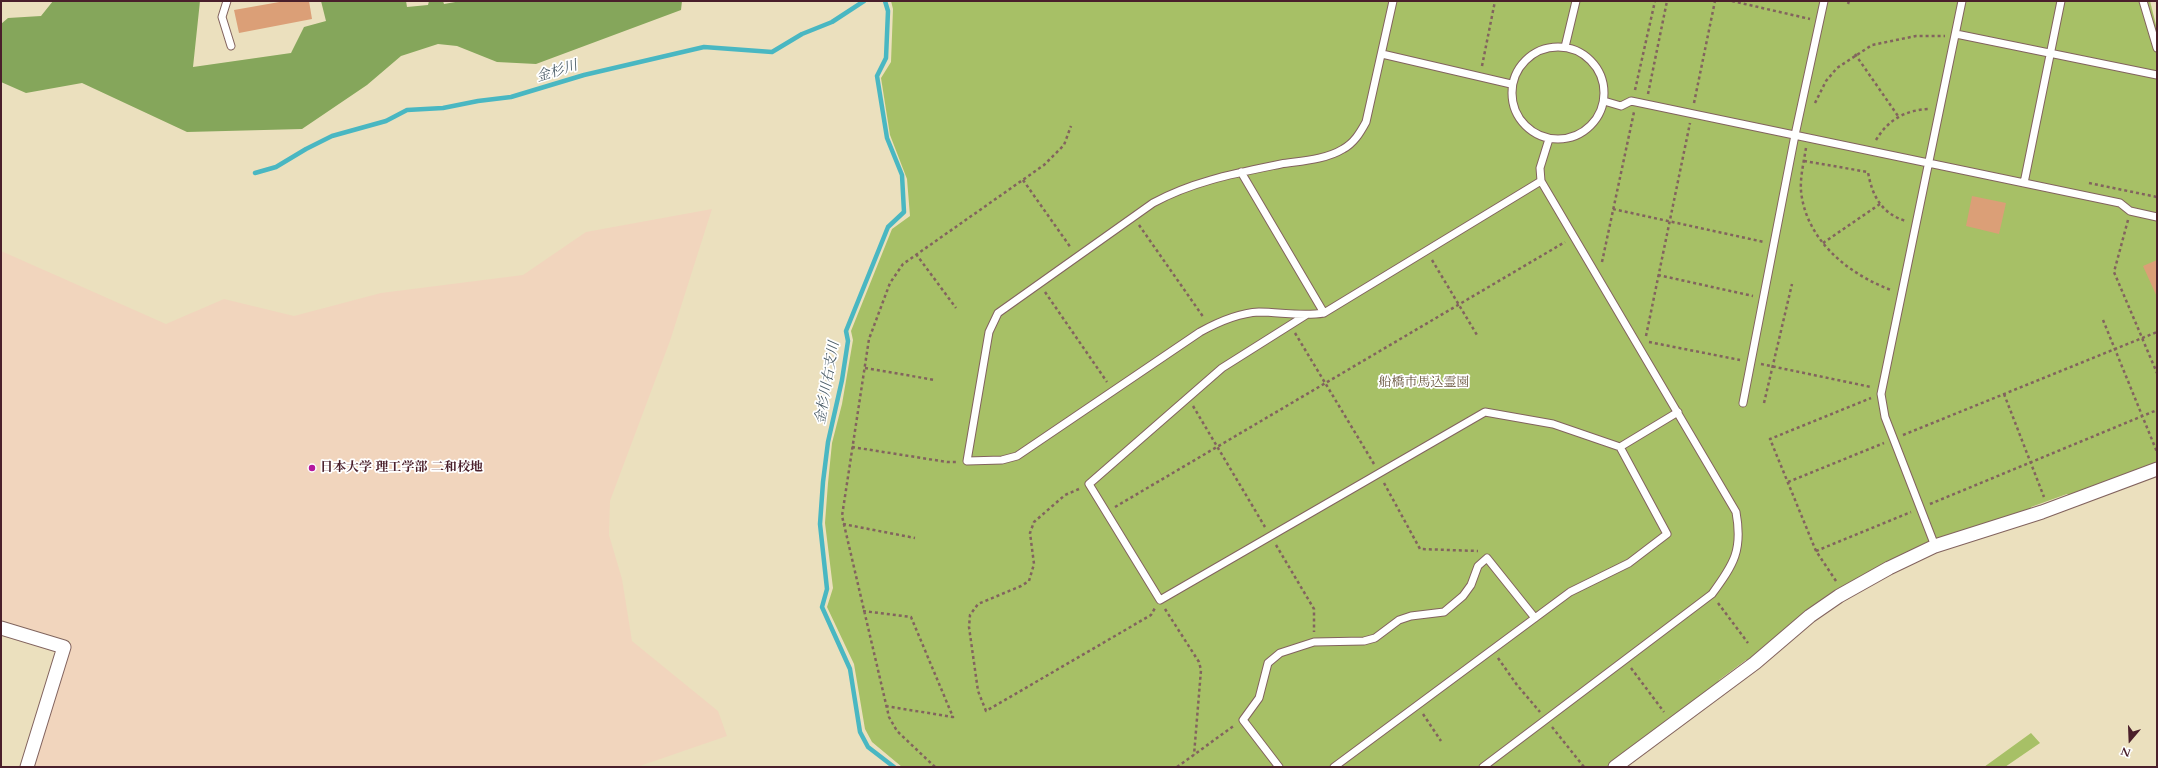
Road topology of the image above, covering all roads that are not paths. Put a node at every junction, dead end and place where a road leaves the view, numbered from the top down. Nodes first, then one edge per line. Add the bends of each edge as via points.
1 (227, 1) edge
2 (1393, 1) edge
3 (1576, 1) edge
4 (1824, 1) edge
5 (1962, 1) edge
6 (2061, 1) edge
7 (2143, 1) edge
8 (1956, 34) junction
9 (231, 46) dead end
10 (1565, 47) junction
11 (2157, 48) edge
12 (2050, 53) junction
13 (1382, 54) junction
14 (2157, 75) edge
15 (1511, 84) junction
16 (1604, 101) junction
17 (1795, 135) junction
18 (1549, 139) junction
19 (1929, 164) junction
20 (1241, 172) junction
21 (1541, 181) junction
22 (2024, 183) junction
23 (2157, 217) edge
24 (1324, 313) junction
25 (1306, 315) junction
26 (1743, 403) dead end
27 (1678, 412) junction
28 (1620, 447) junction
29 (2157, 469) edge
30 (1935, 546) junction
31 (1535, 618) junction
32 (1, 628) edge
33 (27, 767) edge
34 (1278, 767) edge
35 (1334, 767) edge
36 (1484, 767) edge
37 (1615, 767) edge

1 - 9 lane via 222,18
2 - 13 lane
3 - 10 lane
4 - 17 lane
5 - 8 lane
6 - 12 lane
7 - 11 lane
8 - 12 lane
8 - 19 lane
10 - 15 lane via 1550,47 1537,51 1525,59 1516,70
10 - 16 lane via 1591,60 1600,72 1604,86
12 - 14 lane
12 - 22 lane
13 - 15 lane
13 - 20 lane via 1366,122 1357,138 1343,149 1329,155
15 - 18 lane via 1511,102 1518,119 1532,132
16 - 17 lane via 1621,106 1634,102 1646,104
16 - 18 lane via 1597,118 1584,132 1567,139
17 - 19 lane
17 - 26 lane
18 - 21 lane via 1540,168
19 - 22 lane
19 - 30 lane via 1880,394 1885,417
20 - 24 lane
20 - 25 lane via 1176,190 998,313 989,332 966,461 1002,460 1017,456 1200,332 1220,322 1258,312
21 - 24 lane
21 - 27 lane
22 - 23 lane via 2120,203 2130,211
24 - 25 lane
25 - 28 lane via 1222,368 1089,484 1160,600 1485,412 1553,424
27 - 28 lane
27 - 36 lane via 1736,512 1740,532 1738,548 1730,569 1712,594
28 - 31 lane via 1667,534 1629,563 1570,592
29 - 30 street via 2042,512
30 - 37 street via 1889,568 1839,596 1810,616 1755,664
31 - 34 lane via 1487,558 1478,566 1471,585 1463,596 1444,612 1399,620 1375,638 1364,641 1314,642 1280,653 1268,663 1259,698 1243,720
31 - 35 lane
32 - 33 street via 64,647

